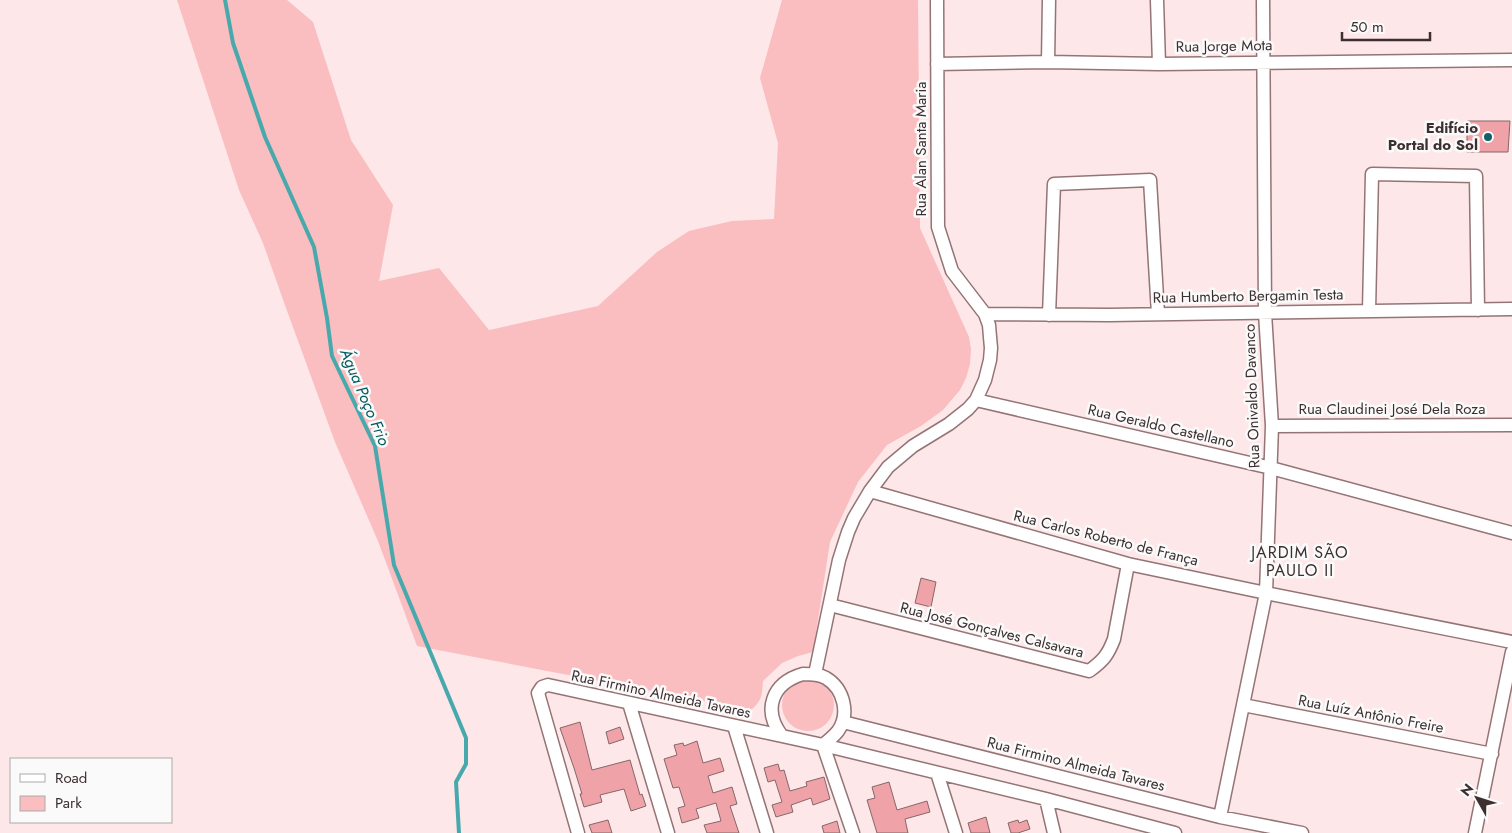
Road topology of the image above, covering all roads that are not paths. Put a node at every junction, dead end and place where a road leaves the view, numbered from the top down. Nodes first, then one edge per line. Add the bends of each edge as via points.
1 (937, 0) edge
2 (1049, 0) edge
3 (1157, 0) edge
4 (1264, 0) edge
5 (1512, 60) edge
6 (1048, 62) junction
7 (1264, 62) junction
8 (937, 64) junction
9 (1159, 64) junction
10 (1478, 310) junction
11 (1512, 310) edge
12 (1369, 311) junction
13 (1265, 313) junction
14 (985, 314) junction
15 (1158, 314) junction
16 (1049, 315) junction
17 (976, 400) junction
18 (1512, 425) edge
19 (1272, 426) junction
20 (1271, 468) junction
21 (870, 491) junction
22 (1512, 533) edge
23 (1128, 564) junction
24 (1266, 593) junction
25 (830, 605) junction
26 (1512, 642) edge
27 (1512, 652) edge
28 (815, 674) junction
29 (629, 703) junction
30 (1243, 705) junction
31 (843, 722) junction
32 (734, 726) junction
33 (782, 736) junction
34 (823, 745) junction
35 (1492, 754) junction
36 (937, 773) junction
37 (1046, 799) junction
38 (1220, 817) junction
39 (1147, 829) edge
40 (578, 833) edge
41 (668, 833) edge
42 (767, 833) edge
43 (852, 833) edge
44 (956, 833) edge
45 (1054, 833) edge
46 (1175, 833) edge
47 (1302, 833) edge
48 (1475, 833) edge

1 - 8 street, Rua Alan Santa Maria
2 - 6 street
3 - 9 street
4 - 7 street, Rua Onivaldo Davanco
5 - 7 street, Rua Jorge Mota
6 - 8 street, Rua Jorge Mota
6 - 9 street, Rua Jorge Mota
7 - 9 street, Rua Jorge Mota
7 - 13 street, Rua Onivaldo Davanco
8 - 14 street, Rua Alan Santa Maria via 938,228 952,271
10 - 11 street, Rua Humberto Bergamin Testa
10 - 12 street, Rua Humberto Bergamin Testa
10 - 12 street via 1476,176 1372,174
12 - 13 street, Rua Humberto Bergamin Testa
13 - 15 street, Rua Humberto Bergamin Testa
13 - 19 street, Rua Onivaldo Davanco
14 - 16 street, Rua Humberto Bergamin Testa
14 - 17 street via 991,348 985,380
15 - 16 street, Rua Humberto Bergamin Testa
15 - 16 street via 1150,180 1054,184
17 - 20 street, Rua Geraldo Castellano
17 - 21 street via 950,424 900,456
18 - 19 street, Rua Claudinei José Dela Roza
19 - 20 street, Rua Onivaldo Davanco
20 - 22 street, Rua Geraldo Castellano
20 - 24 street, Rua Onivaldo Davanco
21 - 23 street, Rua Carlos Roberto de França
21 - 25 street via 848,532
23 - 24 street, Rua Carlos Roberto de França
23 - 25 street, Rua José Gonçalves Calsavara via 1114,639 1102,662 1089,671
24 - 26 street, Rua Carlos Roberto de França
24 - 30 street, Rua Onivaldo Davanco
25 - 28 street
27 - 35 street
28 - 31 street via 832,683 842,697 845,709
28 - 33 street, Rua Firmino Almeida Tavares via 792,677 775,693 772,716
29 - 32 street, Rua Firmino Almeida Tavares
29 - 40 street, Rua Firmino Almeida Tavares via 548,685 539,690
29 - 41 street
30 - 35 street, Rua Luíz Antônio Freire
30 - 38 street, Rua Onivaldo Davanco
31 - 34 street via 838,732
31 - 38 street, Rua Firmino Almeida Tavares
32 - 33 street, Rua Firmino Almeida Tavares
32 - 42 street
33 - 34 street, Rua Firmino Almeida Tavares
34 - 36 street, Rua Firmino Almeida Tavares
34 - 43 street
35 - 48 street
36 - 37 street, Rua Firmino Almeida Tavares
36 - 44 street
37 - 39 street, Rua Firmino Almeida Tavares
37 - 45 street
38 - 47 street, Rua Firmino Almeida Tavares
39 - 46 street, Rua Firmino Almeida Tavares

